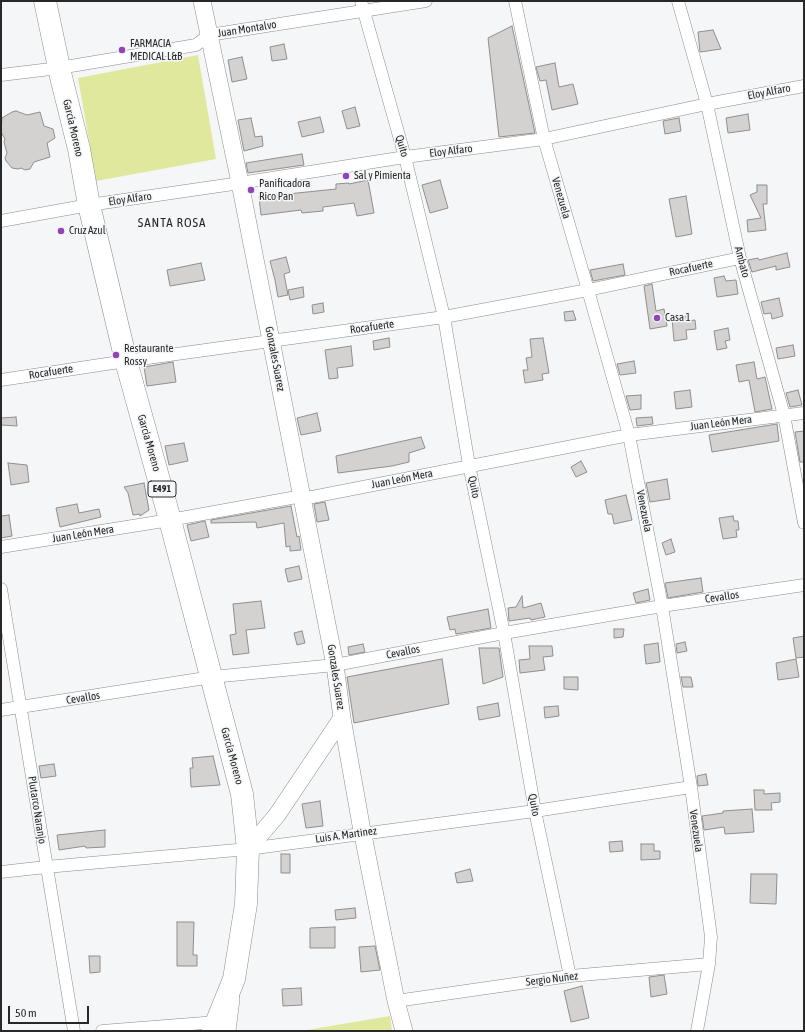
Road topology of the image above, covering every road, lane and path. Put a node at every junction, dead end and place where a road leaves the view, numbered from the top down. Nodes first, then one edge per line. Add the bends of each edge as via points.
1 (45, 1) edge
2 (202, 1) edge
3 (426, 1) edge
4 (514, 1) edge
5 (678, 1) edge
6 (362, 6) edge
7 (209, 35) junction
8 (59, 68) junction
9 (1, 75) edge
10 (804, 86) edge
11 (707, 104) junction
12 (544, 138) junction
13 (405, 157) junction
14 (240, 184) junction
15 (89, 205) junction
16 (1, 221) edge
17 (740, 258) junction
18 (588, 290) junction
19 (444, 317) junction
20 (271, 341) junction
21 (126, 361) junction
22 (1, 380) edge
23 (804, 413) edge
24 (784, 415) junction
25 (629, 435) junction
26 (469, 465) junction
27 (302, 496) junction
28 (170, 520) junction
29 (804, 522) edge
30 (1, 547) edge
31 (804, 584) edge
32 (1, 589) edge
33 (662, 606) junction
34 (504, 633) junction
35 (335, 665) junction
36 (212, 677) junction
37 (20, 707) junction
38 (1, 710) edge
39 (342, 718) junction
40 (690, 787) junction
41 (535, 811) junction
42 (363, 833) junction
43 (248, 849) junction
44 (46, 867) junction
45 (1, 872) edge
46 (709, 964) junction
47 (570, 976) junction
48 (396, 1001) junction
49 (219, 1028) edge
50 (74, 1031) edge
51 (102, 1031) edge
52 (404, 1031) edge
53 (697, 1031) edge

1 - 8 highway, García Moreno / E491
2 - 7 street, Gonzales Suarez
3 - 6 street, Juan Montalvo
4 - 12 street, Venezuela
5 - 11 street, Ambato
6 - 7 street, Juan Montalvo
6 - 13 street, Quito
7 - 8 street, Juan Montalvo via 196,46
7 - 14 street, Gonzales Suarez
8 - 9 street, Juan Montalvo
8 - 15 highway, García Moreno / E491 via 79,149
10 - 11 street, Eloy Alfaro
11 - 12 street, Eloy Alfaro
11 - 17 street, Ambato
12 - 13 street, Eloy Alfaro
12 - 18 street, Venezuela
13 - 14 street, Eloy Alfaro
13 - 19 street, Quito
14 - 15 street, Eloy Alfaro
14 - 20 street, Gonzales Suarez
15 - 16 street, Eloy Alfaro
15 - 21 highway, García Moreno / E491
17 - 18 street, Rocafuerte
17 - 24 street, Ambato
18 - 19 street, Rocafuerte
18 - 25 street, Venezuela
19 - 20 street, Rocafuerte
19 - 26 street, Quito
20 - 21 street, Rocafuerte
20 - 27 street, Gonzales Suarez
21 - 22 street, Rocafuerte
21 - 28 highway, García Moreno / E491
23 - 24 street, Juan León Mera
24 - 25 street, Juan León Mera
24 - 29 street, Ambato
25 - 26 street, Juan León Mera
25 - 33 street, Venezuela
26 - 27 street, Juan León Mera via 312,497
26 - 34 street, Quito
27 - 28 street, Juan León Mera
27 - 35 street, Gonzales Suarez
28 - 30 street, Juan León Mera
28 - 36 highway, García Moreno / E491
31 - 33 street, Cevallos
32 - 37 street, Plutarco Naranjo
33 - 34 street, Cevallos
33 - 40 street, Venezuela
34 - 35 street, Cevallos
34 - 41 street, Quito
35 - 36 street, Cevallos
35 - 39 street, Gonzales Suarez
36 - 37 street, Cevallos
36 - 43 highway, García Moreno / E491 via 242,794
37 - 38 street, Cevallos
37 - 44 street, Plutarco Naranjo
39 - 42 street, Gonzales Suarez
39 - 43 street, Gonzales Suarez via 277,815
40 - 41 street, Luis A. Martinez
40 - 46 street, Venezuela via 711,937
41 - 42 street, Luis A. Martinez
41 - 47 street, Quito
42 - 43 street, Luis A. Martinez
42 - 48 street, Gonzales Suarez
43 - 44 street, Luis A. Martinez
43 - 49 highway, García Moreno / E491 via 246,904 234,979
44 - 45 street, Luis A. Martinez
44 - 50 street, Plutarco Naranjo
46 - 47 street, Sergio Nuñez
46 - 53 street, Venezuela
47 - 48 street, Sergio Nuñez
48 - 52 street, Gonzales Suarez
49 - 51 street

